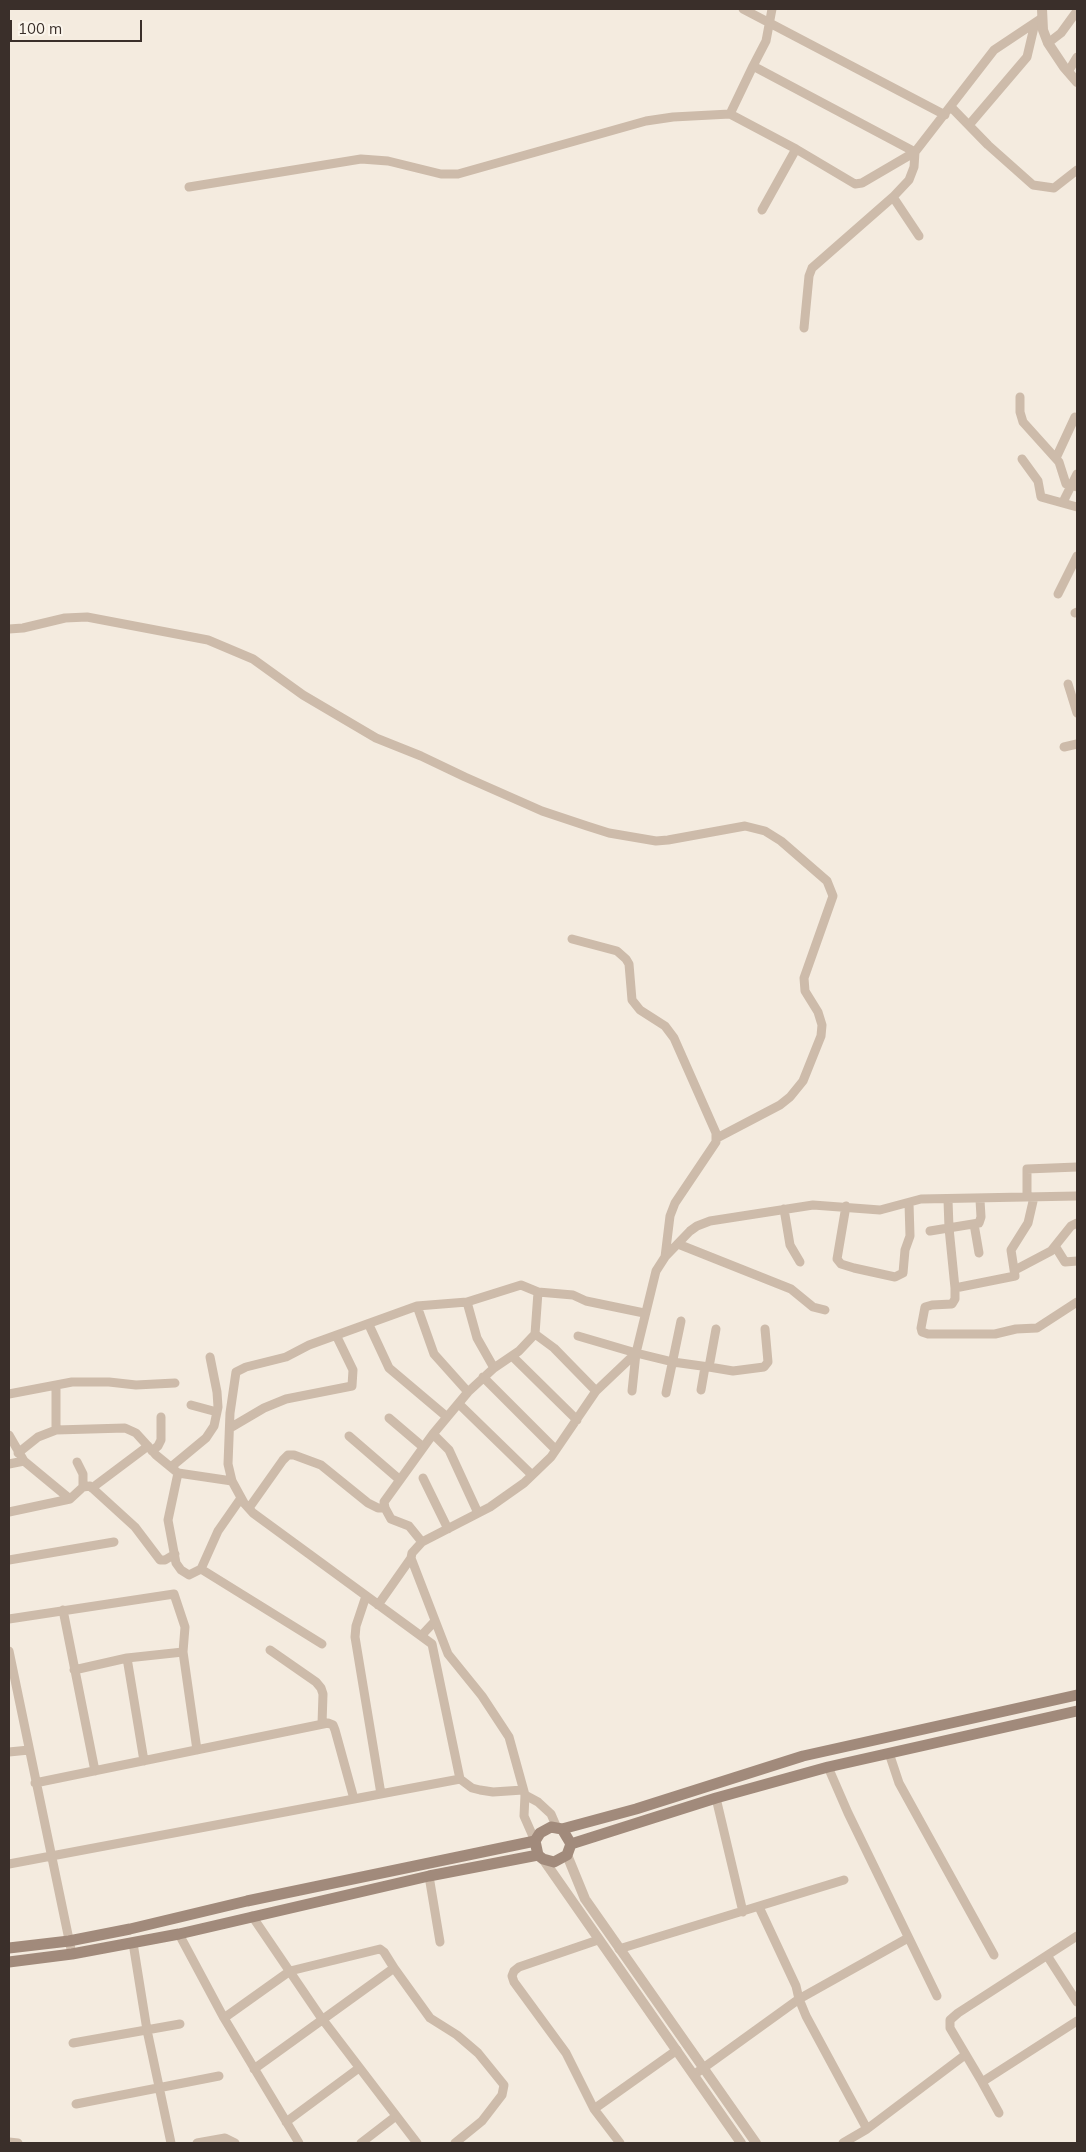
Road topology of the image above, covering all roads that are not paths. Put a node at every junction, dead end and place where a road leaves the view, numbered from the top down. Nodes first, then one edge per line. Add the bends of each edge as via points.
1 (743, 9) edge
2 (772, 9) edge
3 (1077, 11) edge
4 (1040, 17) edge
5 (770, 22) junction
6 (1048, 43) junction
7 (1077, 57) edge
8 (753, 66) junction
9 (1068, 72) junction
10 (1077, 82) edge
11 (952, 107) junction
12 (730, 114) junction
13 (945, 115) junction
14 (969, 126) junction
15 (796, 149) junction
16 (915, 152) junction
17 (1077, 170) edge
18 (190, 187) dead end
19 (893, 197) junction
20 (762, 210) dead end
21 (919, 236) dead end
22 (804, 328) dead end
23 (1020, 397) dead end
24 (1075, 417) dead end
25 (1056, 458) junction
26 (1022, 459) dead end
27 (1077, 474) edge
28 (1074, 487) edge
29 (1063, 502) junction
30 (1077, 507) edge
31 (1077, 556) edge
32 (1058, 594) dead end
33 (9, 629) edge
34 (1068, 684) dead end
35 (1077, 713) edge
36 (1077, 744) edge
37 (1064, 747) dead end
38 (572, 939) dead end
39 (717, 1138) junction
40 (1077, 1167) edge
41 (1077, 1196) edge
42 (1030, 1197) junction
43 (948, 1200) junction
44 (980, 1200) junction
45 (909, 1203) junction
46 (846, 1206) junction
47 (784, 1210) junction
48 (1077, 1223) edge
49 (974, 1224) junction
50 (949, 1228) junction
51 (930, 1231) dead end
52 (678, 1244) junction
53 (1055, 1246) junction
54 (979, 1253) dead end
55 (665, 1257) junction
56 (1077, 1261) edge
57 (800, 1262) dead end
58 (1014, 1270) junction
59 (955, 1288) junction
60 (538, 1292) junction
61 (467, 1302) junction
62 (1077, 1302) edge
63 (417, 1306) junction
64 (826, 1310) dead end
65 (644, 1313) junction
66 (681, 1321) dead end
67 (369, 1325) junction
68 (716, 1329) dead end
69 (765, 1329) dead end
70 (535, 1334) junction
71 (578, 1336) dead end
72 (337, 1337) junction
73 (636, 1353) junction
74 (512, 1356) junction
75 (210, 1357) dead end
76 (673, 1362) junction
77 (707, 1367) junction
78 (494, 1368) junction
79 (485, 1379) junction
80 (175, 1383) dead end
81 (56, 1385) junction
82 (701, 1390) dead end
83 (632, 1391) dead end
84 (468, 1392) junction
85 (596, 1392) junction
86 (666, 1393) dead end
87 (9, 1394) edge
88 (459, 1404) junction
89 (191, 1405) dead end
90 (217, 1412) junction
91 (161, 1417) dead end
92 (447, 1417) junction
93 (389, 1418) dead end
94 (577, 1420) junction
95 (230, 1428) junction
96 (56, 1430) junction
97 (9, 1435) edge
98 (435, 1435) junction
99 (349, 1436) dead end
100 (423, 1447) junction
101 (150, 1448) junction
102 (556, 1449) junction
103 (18, 1453) junction
104 (24, 1461) junction
105 (77, 1462) dead end
106 (9, 1464) edge
107 (175, 1470) junction
108 (532, 1475) junction
109 (423, 1478) dead end
110 (400, 1480) junction
111 (232, 1481) junction
112 (88, 1487) junction
113 (70, 1498) junction
114 (241, 1498) junction
115 (249, 1508) junction
116 (9, 1512) edge
117 (387, 1513) junction
118 (478, 1513) junction
119 (448, 1529) junction
120 (114, 1542) dead end
121 (422, 1542) junction
122 (175, 1554) junction
123 (411, 1558) junction
124 (9, 1560) edge
125 (201, 1569) junction
126 (366, 1596) junction
127 (378, 1604) junction
128 (63, 1610) junction
129 (9, 1618) edge
130 (435, 1621) junction
131 (421, 1636) junction
132 (322, 1644) dead end
133 (432, 1644) junction
134 (9, 1650) edge
135 (270, 1650) dead end
136 (183, 1652) junction
137 (448, 1654) junction
138 (127, 1658) junction
139 (74, 1670) junction
140 (12, 1687) edge
141 (1077, 1695) edge
142 (1077, 1711) edge
143 (322, 1724) junction
144 (28, 1750) junction
145 (197, 1750) junction
146 (9, 1752) edge
147 (889, 1753) junction
148 (144, 1761) junction
149 (828, 1767) junction
150 (95, 1771) junction
151 (460, 1779) junction
152 (35, 1783) junction
153 (524, 1792) junction
154 (374, 1795) junction
155 (716, 1798) junction
156 (354, 1799) junction
157 (559, 1828) junction
158 (535, 1842) junction
159 (569, 1849) junction
160 (51, 1856) junction
161 (541, 1857) junction
162 (9, 1864) edge
163 (429, 1876) junction
164 (844, 1880) dead end
165 (759, 1907) junction
166 (743, 1912) junction
167 (252, 1916) junction
168 (178, 1934) junction
169 (1077, 1936) edge
170 (908, 1938) junction
171 (598, 1940) junction
172 (69, 1941) junction
173 (440, 1942) dead end
174 (133, 1943) junction
175 (9, 1948) edge
176 (620, 1949) junction
177 (72, 1954) junction
178 (994, 1955) dead end
179 (1048, 1957) junction
180 (9, 1962) edge
181 (394, 1968) junction
182 (290, 1971) junction
183 (937, 1996) dead end
184 (800, 1998) junction
185 (1077, 2002) edge
186 (224, 2018) junction
187 (323, 2020) junction
188 (1077, 2021) edge
189 (180, 2024) dead end
190 (147, 2030) junction
191 (73, 2042) dead end
192 (677, 2050) junction
193 (965, 2055) junction
194 (359, 2068) junction
195 (704, 2068) junction
196 (254, 2069) junction
197 (695, 2074) junction
198 (219, 2076) dead end
199 (982, 2082) junction
200 (159, 2088) junction
201 (76, 2104) dead end
202 (594, 2109) junction
203 (999, 2113) dead end
204 (396, 2116) junction
205 (286, 2122) junction
206 (867, 2128) junction
207 (9, 2142) edge
208 (18, 2143) edge
209 (171, 2143) edge
210 (197, 2143) edge
211 (235, 2143) edge
212 (299, 2143) edge
213 (361, 2143) edge
214 (417, 2143) edge
215 (455, 2143) edge
216 (620, 2143) edge
217 (741, 2143) edge
218 (756, 2143) edge
219 (843, 2143) edge

1 - 5 street
2 - 5 street
3 - 6 street via 1061,33
4 - 6 street
4 - 11 street via 994,50
4 - 14 street via 1023,63
5 - 8 street via 766,41
5 - 13 street
6 - 9 street
7 - 9 street
8 - 12 street
8 - 16 street
9 - 10 street
11 - 13 street
11 - 14 street
12 - 15 street
12 - 18 street via 646,121 458,174 441,174 361,158
13 - 16 street
14 - 17 street via 1033,185 1054,188
15 - 16 street via 855,184
15 - 20 street
16 - 19 street via 912,172
19 - 21 street
19 - 22 street via 812,268
23 - 25 street via 1023,422
24 - 25 street
25 - 28 street via 1064,481
26 - 29 street via 1038,481 1041,497
27 - 28 street
28 - 29 street
29 - 30 street
31 - 32 street
33 - 39 street via 65,618 87,618 208,640 253,660 303,695 376,738 542,810 587,826 656,841 745,826 765,831 781,841 827,881 833,896 804,978 805,990 818,1012 822,1036 803,1081 790,1097
34 - 35 street
36 - 37 street
38 - 39 street via 617,951 626,959 632,1000 640,1010 665,1026 674,1038
39 - 55 street via 675,1203 669,1221
40 - 42 street via 1027,1169
41 - 42 street
42 - 44 street
42 - 58 street via 1028,1222 1011,1250
43 - 44 street
43 - 45 street via 921,1199
43 - 50 street
44 - 49 street via 981,1220
45 - 46 street via 880,1210
45 - 46 street via 910,1236 903,1273 895,1278 865,1272 841,1264 837,1259
46 - 47 street via 813,1205
47 - 52 street via 710,1221 690,1231
47 - 57 street via 790,1245
48 - 53 street
49 - 50 street
49 - 54 street
50 - 51 street
50 - 59 street
52 - 55 street
52 - 64 street via 791,1289 813,1307
53 - 56 street via 1065,1262
53 - 58 street
55 - 65 street via 656,1271
58 - 59 street via 1015,1276 1010,1278
59 - 62 street via 952,1304 932,1304 925,1308 921,1328 925,1334 995,1334 1038,1328
60 - 61 street via 521,1285
60 - 65 street via 573,1295 586,1301
60 - 70 street
61 - 63 street
61 - 78 street via 477,1338
63 - 67 street
63 - 84 street via 434,1354
65 - 73 street
66 - 76 street
67 - 72 street
67 - 92 street via 389,1368
68 - 77 street
69 - 77 street via 768,1362 764,1367 733,1371
70 - 74 street
70 - 85 street via 554,1348
71 - 73 street
72 - 95 street via 236,1372
72 - 95 street via 353,1370 352,1386 286,1399
73 - 76 street
73 - 83 street
73 - 85 street
74 - 78 street
74 - 94 street
75 - 90 street via 217,1392
76 - 77 street
76 - 86 street
77 - 82 street
78 - 79 street
79 - 84 street
79 - 102 street
80 - 81 street via 72,1382
81 - 87 street
81 - 96 street
84 - 88 street
85 - 94 street
88 - 92 street
88 - 108 street
89 - 90 street
90 - 107 street via 210,1432
91 - 101 street via 162,1440 158,1446
92 - 98 street
93 - 100 street
94 - 102 street
95 - 111 street via 228,1464
96 - 101 street via 132,1430
96 - 103 street via 38,1437
97 - 103 street
98 - 100 street
98 - 118 street via 449,1450
99 - 110 street
100 - 110 street
101 - 107 street
101 - 112 street
102 - 108 street
103 - 104 street
104 - 106 street
104 - 113 street
105 - 112 street
107 - 111 street
107 - 122 street via 168,1520
108 - 118 street
109 - 119 street
110 - 117 street via 384,1502
111 - 114 street
112 - 113 street
112 - 122 street via 135,1526 160,1560
113 - 116 street
114 - 115 street
114 - 125 street via 218,1531
115 - 117 street via 282,1460 294,1455 321,1465 368,1503
115 - 126 street
117 - 121 street via 408,1526
118 - 119 street
119 - 121 street
120 - 124 street
121 - 123 street
122 - 125 street via 176,1562 186,1574 193,1575
123 - 127 street
123 - 130 street
125 - 132 street
126 - 127 street
126 - 154 street via 355,1637
127 - 131 street
128 - 129 street
128 - 136 street via 174,1594 185,1627
128 - 139 street
130 - 131 street
130 - 137 street
131 - 133 street
133 - 137 street
133 - 151 street
134 - 140 street
135 - 143 street via 321,1688
136 - 138 street
136 - 145 street
137 - 153 street via 482,1696 509,1738
138 - 139 street
138 - 148 street
139 - 150 street
140 - 144 street
141 - 157 main road via 803,1756 636,1809
142 - 147 main road
143 - 145 street
143 - 156 street via 333,1725
144 - 146 street
144 - 152 street
145 - 148 street
147 - 149 main road
147 - 178 street via 899,1783
148 - 150 street
149 - 155 main road
149 - 170 street
150 - 152 street
151 - 153 street via 480,1790
151 - 154 street
152 - 160 street
153 - 157 street via 551,1814
153 - 158 street via 524,1816
154 - 156 street
155 - 159 main road
155 - 166 street
156 - 160 street
157 - 158 main road via 545,1829
157 - 159 main road
158 - 161 main road
158 - 172 main road
159 - 161 main road via 554,1862
159 - 176 street via 585,1899
160 - 162 street
160 - 172 street
161 - 163 main road
161 - 171 street
163 - 167 main road
163 - 173 street
164 - 165 street
165 - 166 street
165 - 184 street
166 - 176 street
167 - 168 main road
167 - 182 street
168 - 174 main road
168 - 186 street
169 - 179 street
170 - 183 street
170 - 184 street
171 - 192 street
171 - 202 street via 519,1967 512,1976 566,2053
172 - 175 main road
172 - 177 street
174 - 177 main road
174 - 190 street
176 - 195 street
177 - 180 main road
179 - 185 street
179 - 193 street via 950,2020 950,2028
181 - 182 street via 380,1949
181 - 187 street
181 - 215 street via 430,2018 458,2035 478,2053 504,2085 502,2095 482,2121
182 - 186 street
182 - 187 street
184 - 195 street
184 - 206 street via 806,2016
186 - 196 street
187 - 194 street
187 - 196 street
188 - 199 street
189 - 190 street
190 - 191 street
190 - 200 street
192 - 197 street
192 - 202 street
193 - 199 street
193 - 206 street
194 - 204 street
194 - 205 street
195 - 197 street
195 - 218 street
196 - 205 street
197 - 217 street
198 - 200 street
199 - 203 street
200 - 201 street
200 - 209 street
202 - 216 street
204 - 213 street
204 - 214 street
205 - 212 street
206 - 219 street
207 - 208 street
210 - 211 street via 225,2138

